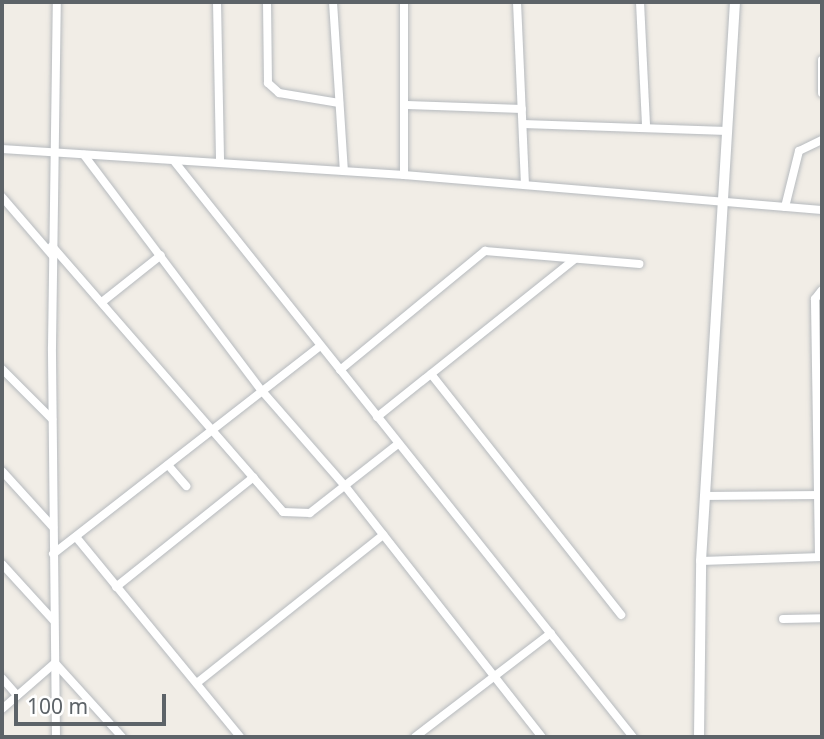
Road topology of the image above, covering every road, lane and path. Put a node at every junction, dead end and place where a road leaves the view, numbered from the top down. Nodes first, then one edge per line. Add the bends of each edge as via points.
1 (57, 2) edge
2 (217, 2) edge
3 (267, 2) edge
4 (333, 2) edge
5 (404, 2) edge
6 (517, 2) edge
7 (640, 2) edge
8 (735, 2) edge
9 (822, 60) edge
10 (822, 79) edge
11 (822, 93) edge
12 (339, 103) junction
13 (407, 105) junction
14 (522, 109) junction
15 (523, 124) junction
16 (646, 125) junction
17 (727, 131) junction
18 (822, 140) edge
19 (2, 149) edge
20 (53, 152) junction
21 (84, 155) junction
22 (174, 161) junction
23 (220, 163) junction
24 (344, 171) junction
25 (404, 175) junction
26 (526, 185) junction
27 (2, 197) edge
28 (723, 202) junction
29 (785, 207) junction
30 (822, 210) edge
31 (52, 251) junction
32 (162, 255) junction
33 (575, 259) junction
34 (639, 264) dead end
35 (822, 290) edge
36 (102, 302) junction
37 (320, 346) junction
38 (2, 369) edge
39 (340, 370) junction
40 (431, 374) junction
41 (262, 391) junction
42 (377, 417) junction
43 (52, 419) junction
44 (214, 429) junction
45 (398, 444) junction
46 (168, 465) junction
47 (2, 471) edge
48 (254, 477) junction
49 (186, 486) dead end
50 (345, 486) junction
51 (818, 495) junction
52 (705, 496) junction
53 (53, 527) junction
54 (383, 535) junction
55 (76, 537) junction
56 (53, 554) junction
57 (821, 557) edge
58 (701, 561) junction
59 (2, 564) edge
60 (116, 587) junction
61 (621, 615) dead end
62 (822, 618) edge
63 (783, 619) dead end
64 (54, 621) junction
65 (551, 633) junction
66 (55, 663) junction
67 (494, 677) junction
68 (2, 678) edge
69 (197, 683) junction
70 (17, 695) junction
71 (2, 709) edge
72 (56, 737) edge
73 (122, 737) edge
74 (240, 737) edge
75 (415, 737) edge
76 (542, 737) edge
77 (633, 737) edge
78 (699, 737) edge

1 - 20 street
2 - 23 street
3 - 12 street via 268,83 279,93
4 - 12 street
5 - 13 street
6 - 14 street
7 - 16 street
8 - 17 street
9 - 10 street
10 - 11 street
12 - 24 street
13 - 14 street
13 - 25 street
14 - 15 street
15 - 16 street
15 - 26 street
16 - 17 street
17 - 28 street
18 - 29 street via 799,151
19 - 20 street
20 - 21 street
20 - 31 street
21 - 22 street
21 - 32 street
22 - 23 street
22 - 37 street
23 - 24 street
24 - 25 street
25 - 26 street
26 - 28 street
27 - 31 street
28 - 29 street
28 - 52 street
29 - 30 street
31 - 36 street
31 - 43 street
32 - 36 street
32 - 41 street
33 - 34 street
33 - 39 street via 485,251
33 - 40 street
35 - 51 street via 815,299
36 - 44 street
37 - 39 street
37 - 41 street
38 - 43 street
39 - 42 street
40 - 42 street
40 - 61 street
41 - 44 street
41 - 50 street
42 - 45 street
43 - 53 street
44 - 46 street
44 - 48 street
45 - 50 street
45 - 65 street
46 - 49 street
46 - 55 street
47 - 53 street
48 - 50 street via 283,512 292,516 310,513
48 - 60 street
50 - 54 street
51 - 52 street
51 - 57 street
52 - 58 street
53 - 56 street
54 - 67 street
54 - 69 street
55 - 56 street
55 - 60 street
56 - 64 street
57 - 58 street
58 - 78 street
59 - 64 street
60 - 69 street
62 - 63 street
64 - 66 street
65 - 67 street
65 - 77 street
66 - 70 street
66 - 72 street
66 - 73 street
67 - 75 street
67 - 76 street
68 - 70 street
69 - 74 street
70 - 71 street

